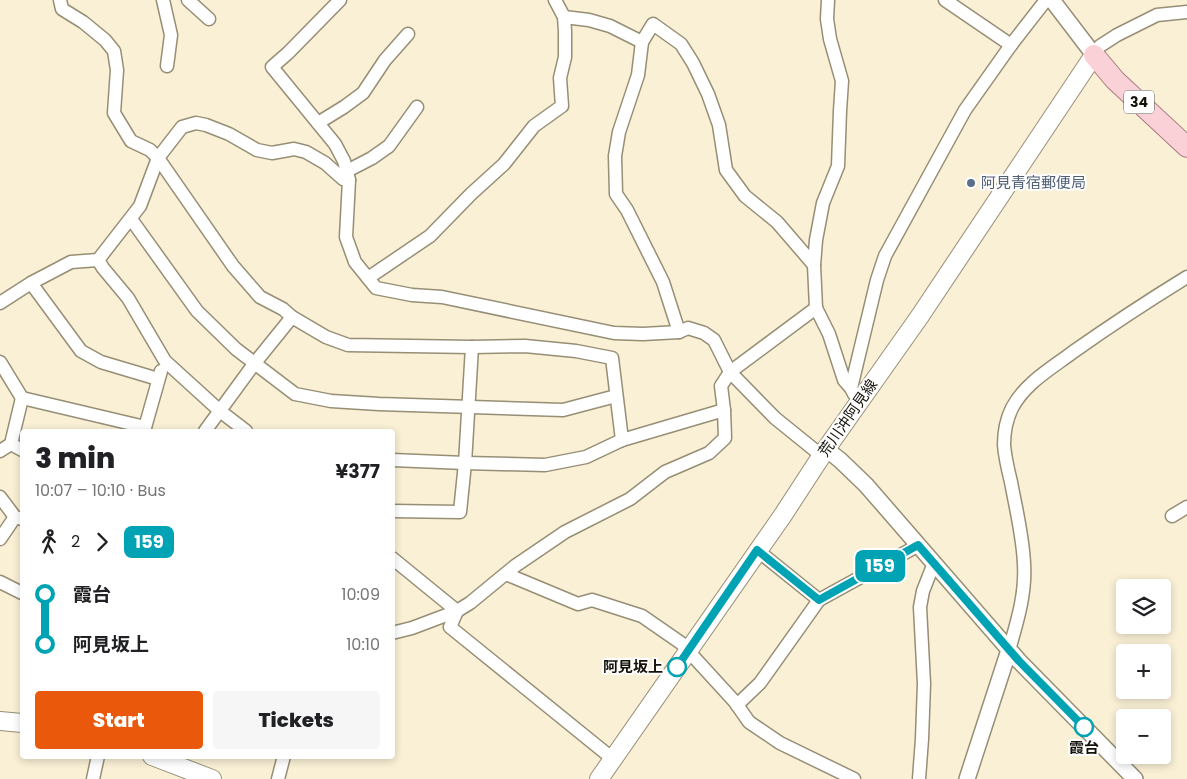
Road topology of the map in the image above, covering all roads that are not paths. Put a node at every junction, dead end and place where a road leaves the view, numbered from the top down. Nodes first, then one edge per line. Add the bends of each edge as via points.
1 (60, 0) edge
2 (162, 0) edge
3 (188, 0) edge
4 (340, 0) edge
5 (556, 0) edge
6 (828, 0) edge
7 (945, 0) edge
8 (1046, 0) edge
9 (1052, 0) edge
10 (1187, 12) edge
11 (564, 17) junction
12 (209, 19) dead end
13 (1122, 22) dead end
14 (408, 34) dead end
15 (1117, 35) junction
16 (642, 42) junction
17 (1011, 44) junction
18 (1094, 55) junction
19 (167, 66) dead end
20 (417, 107) dead end
21 (318, 123) junction
22 (1187, 147) edge
23 (158, 158) junction
24 (348, 175) junction
25 (131, 218) junction
26 (98, 260) junction
27 (814, 265) junction
28 (1187, 277) edge
29 (368, 278) junction
30 (31, 283) junction
31 (0, 303) edge
32 (816, 308) junction
33 (292, 317) junction
34 (680, 332) junction
35 (472, 347) junction
36 (165, 362) junction
37 (254, 364) junction
38 (2, 370) edge
39 (730, 372) junction
40 (158, 379) junction
41 (616, 396) junction
42 (855, 396) junction
43 (22, 398) junction
44 (469, 407) junction
45 (724, 410) junction
46 (220, 411) junction
47 (145, 429) edge
48 (206, 429) edge
49 (243, 429) edge
50 (622, 440) junction
51 (5, 448) edge
52 (20, 450) edge
53 (824, 452) junction
54 (395, 460) edge
55 (465, 464) junction
56 (0, 497) edge
57 (1187, 507) edge
58 (395, 511) edge
59 (1172, 516) dead end
60 (19, 518) edge
61 (0, 539) edge
62 (918, 545) junction
63 (757, 550) junction
64 (395, 560) edge
65 (934, 563) junction
66 (506, 574) junction
67 (0, 582) edge
68 (20, 591) edge
69 (819, 600) junction
70 (457, 611) junction
71 (395, 632) edge
72 (1009, 650) junction
73 (688, 651) junction
74 (737, 705) junction
75 (0, 720) edge
76 (20, 723) edge
77 (97, 759) edge
78 (160, 759) edge
79 (283, 759) edge
80 (613, 759) junction
81 (93, 779) edge
82 (212, 779) edge
83 (278, 779) edge
84 (599, 779) edge
85 (854, 779) edge
86 (919, 779) edge
87 (968, 779) edge
88 (1135, 779) edge

1 - 23 street via 62,9 83,22 114,51 117,70 114,113 131,141 150,150
2 - 19 street via 171,35
3 - 12 street
4 - 21 street via 272,67
5 - 11 street
6 - 27 street via 830,39 842,82 838,166 823,204
7 - 17 street
8 - 17 street
9 - 18 street
10 - 15 street via 1157,15
11 - 16 street via 610,26
11 - 29 street via 565,58 560,78 562,106 534,126 504,164 430,236
13 - 15 street
14 - 21 street via 385,60 363,93
15 - 18 street via 1100,46
16 - 27 street via 653,24 681,44 708,94 719,125 726,170 745,196 777,222
16 - 34 street via 638,75 616,148 616,194 663,282
17 - 42 street via 965,110 885,256 877,280
18 - 22 main road, 34 via 1115,80
18 - 42 main road, 荒川沖阿見線 via 920,316
20 - 24 street via 389,146
21 - 24 street via 335,144
23 - 24 street via 182,127 196,123 229,134 258,150 306,152 344,179
23 - 25 street via 140,206
23 - 33 street via 233,266 260,296
24 - 29 street via 346,237 355,262
25 - 26 street
25 - 37 street via 197,311
26 - 30 street via 71,262
26 - 36 street via 128,298
27 - 32 street
28 - 72 street via 1041,376 1024,391 1012,408 1004,444 1020,533 1024,588
29 - 34 street via 376,288 442,297 614,333
30 - 31 street
30 - 40 street via 81,351 101,362
32 - 39 street
32 - 42 street via 829,334 844,380
33 - 35 street via 326,337 348,345
33 - 37 street
34 - 39 street via 688,328 704,332 714,340
35 - 41 street via 525,346 612,358
35 - 44 street
36 - 40 street
36 - 46 street
37 - 44 street via 295,394 331,401
37 - 46 street
38 - 43 street
39 - 45 street via 721,386
39 - 53 street via 775,418
40 - 47 street
41 - 44 street via 563,410
41 - 50 street
42 - 53 main road, 荒川沖阿見線
43 - 47 street
43 - 51 street
44 - 55 street
45 - 50 street
45 - 66 street via 725,438 709,453 664,472 630,499 566,532
46 - 48 street
46 - 49 street
50 - 55 street via 586,457 546,465
51 - 52 street
53 - 62 street via 848,467
53 - 63 main road, 荒川沖阿見線
54 - 55 street
55 - 58 street via 460,512
56 - 60 street
57 - 59 street
60 - 61 street
62 - 65 street
62 - 69 street
63 - 69 street
63 - 73 main road, 荒川沖阿見線
64 - 70 street
65 - 72 street
65 - 86 street via 920,607 924,684
66 - 70 street
66 - 73 street via 578,604 592,600 642,616
67 - 68 street
69 - 74 street via 760,683
70 - 71 street
70 - 80 street via 450,627
72 - 87 street
72 - 88 street
73 - 74 street
73 - 80 main road, 荒川沖阿見線
74 - 85 street via 749,722 780,743
75 - 76 main road
77 - 81 street
78 - 82 main road
79 - 83 street
80 - 84 main road, 荒川沖阿見線

